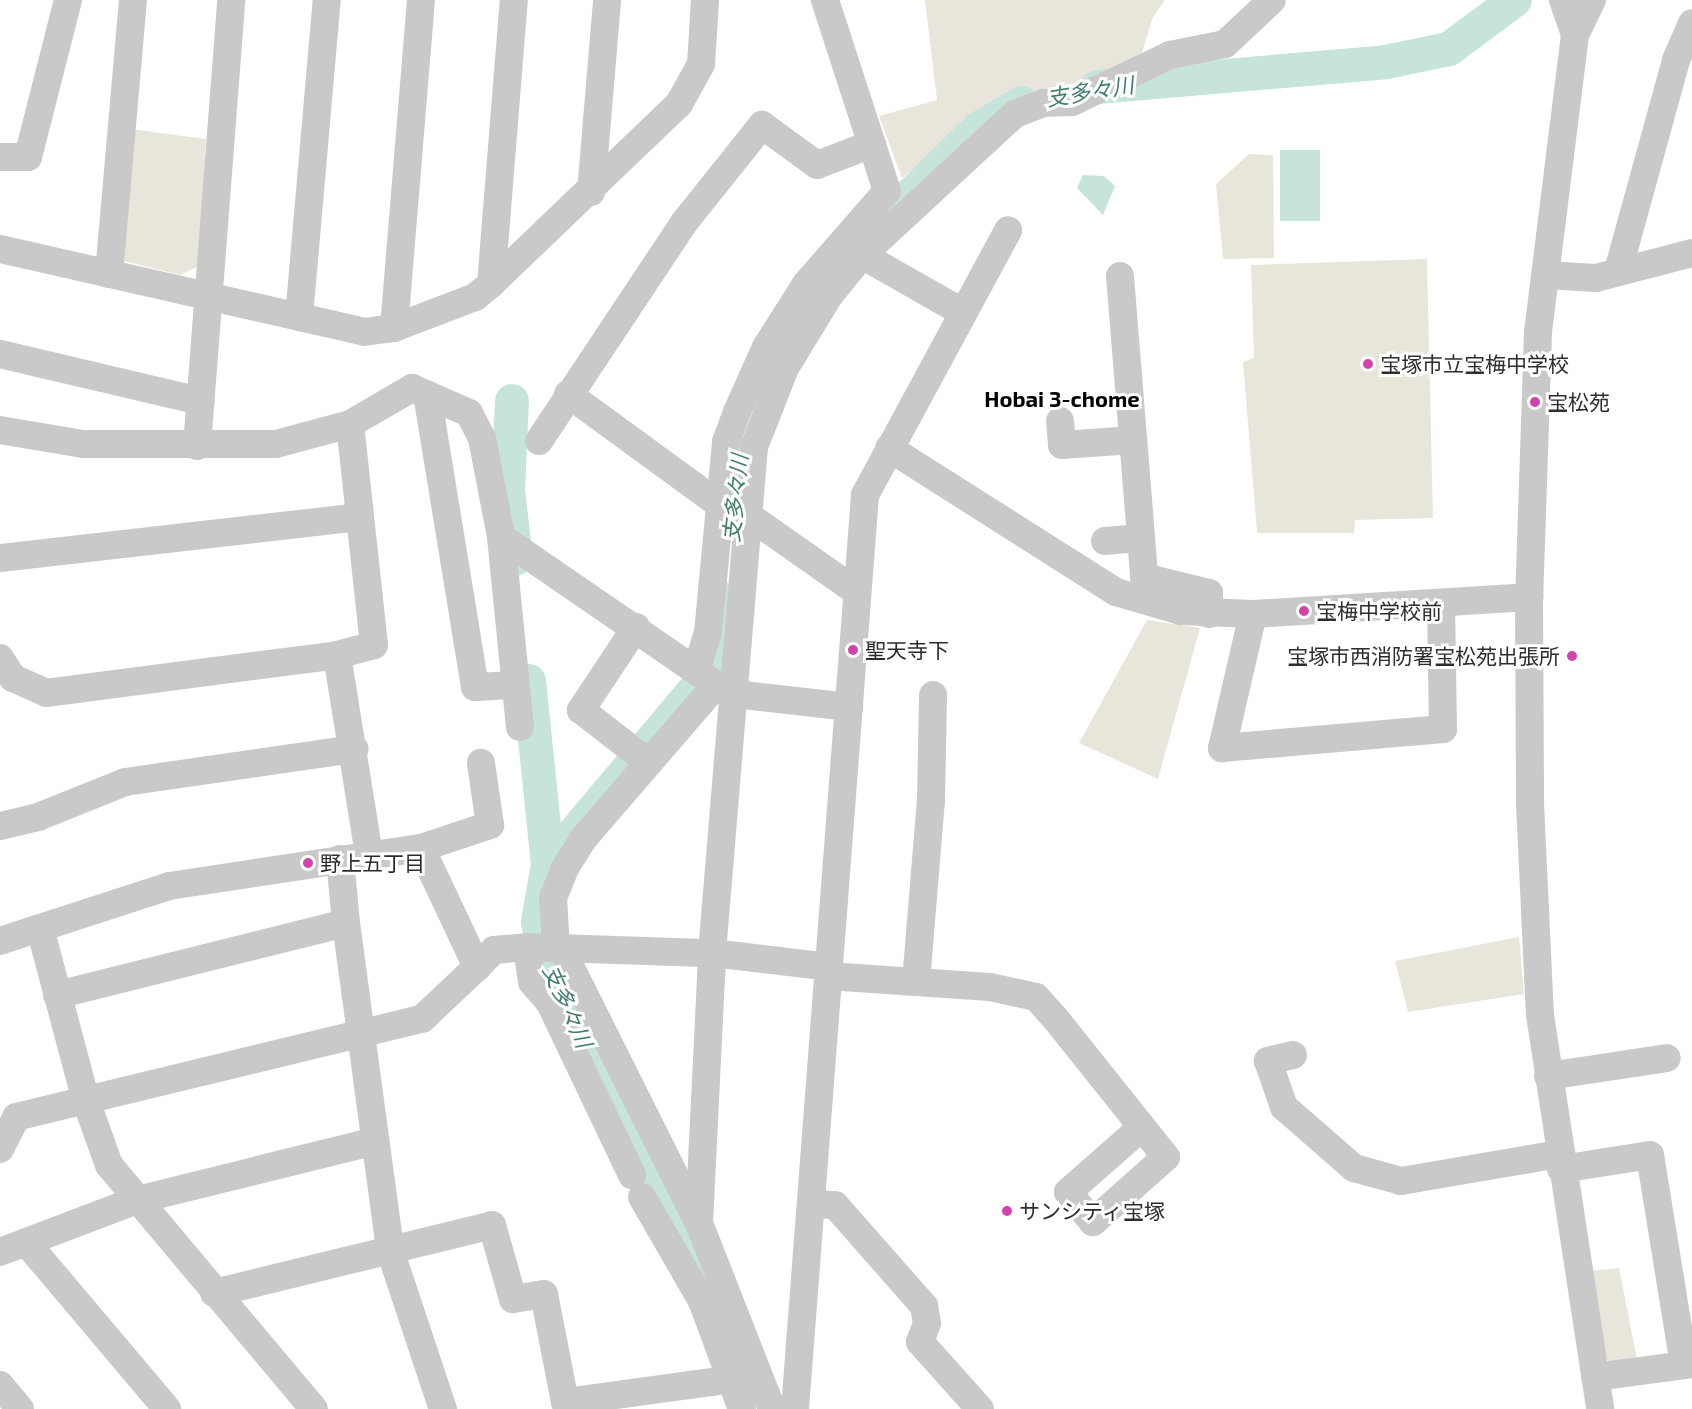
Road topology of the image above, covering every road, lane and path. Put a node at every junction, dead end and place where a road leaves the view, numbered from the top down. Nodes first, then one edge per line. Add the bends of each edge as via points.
1 (68, 0) edge
2 (133, 0) edge
3 (231, 0) edge
4 (327, 0) edge
5 (421, 0) edge
6 (514, 0) edge
7 (607, 0) edge
8 (705, 0) edge
9 (825, 0) edge
10 (1272, 0) edge
11 (1563, 0) edge
12 (1592, 0) edge
13 (1692, 23) edge
14 (1575, 35) junction
15 (1684, 62) edge
16 (872, 144) junction
17 (0, 157) edge
18 (591, 192) junction
19 (857, 226) junction
20 (1008, 230) dead end
21 (0, 249) edge
22 (1692, 253) edge
23 (862, 255) junction
24 (1618, 271) junction
25 (109, 274) junction
26 (1545, 275) junction
27 (1120, 276) dead end
28 (491, 284) junction
29 (210, 298) junction
30 (962, 312) junction
31 (299, 317) junction
32 (394, 328) junction
33 (0, 354) edge
34 (427, 394) junction
35 (568, 394) junction
36 (201, 401) junction
37 (1060, 421) dead end
38 (351, 424) junction
39 (0, 430) edge
40 (1133, 440) junction
41 (539, 441) dead end
42 (197, 446) junction
43 (889, 448) junction
44 (720, 505) junction
45 (749, 516) junction
46 (359, 517) junction
47 (501, 537) junction
48 (1141, 538) junction
49 (1104, 542) dead end
50 (0, 558) edge
51 (857, 592) junction
52 (1529, 597) junction
53 (1441, 603) junction
54 (1209, 614) junction
55 (1253, 614) junction
56 (636, 627) junction
57 (338, 655) junction
58 (0, 658) edge
59 (716, 682) junction
60 (515, 685) junction
61 (933, 694) dead end
62 (849, 707) junction
63 (520, 727) dead end
64 (355, 749) junction
65 (481, 763) dead end
66 (649, 763) junction
67 (0, 826) edge
68 (421, 848) junction
69 (369, 855) junction
70 (340, 859) junction
71 (346, 923) junction
72 (40, 928) junction
73 (0, 941) edge
74 (544, 948) junction
75 (712, 953) junction
76 (477, 967) junction
77 (828, 972) junction
78 (915, 982) junction
79 (57, 995) junction
80 (361, 1032) junction
81 (1293, 1055) dead end
82 (1667, 1058) dead end
83 (1548, 1076) junction
84 (86, 1101) junction
85 (8, 1114) edge
86 (1142, 1127) dead end
87 (372, 1142) junction
88 (0, 1149) edge
89 (1560, 1161) junction
90 (136, 1200) junction
91 (813, 1204) junction
92 (699, 1224) junction
93 (13, 1247) edge
94 (390, 1250) junction
95 (214, 1293) junction
96 (1688, 1364) edge
97 (1595, 1377) junction
98 (732, 1379) junction
99 (0, 1385) edge
100 (20, 1409) edge
101 (167, 1409) edge
102 (314, 1409) edge
103 (442, 1409) edge
104 (742, 1409) edge
105 (772, 1409) edge
106 (795, 1409) edge
107 (980, 1409) edge
108 (1600, 1409) edge

1 - 17 street via 28,157
2 - 25 street
3 - 29 street
4 - 31 street
5 - 32 street
6 - 28 street
7 - 18 street
8 - 18 street via 694,83
9 - 16 street
10 - 23 street via 1225,44 1170,55 1086,94 1015,114
11 - 14 street
12 - 14 street
13 - 15 street
14 - 26 street
15 - 24 street
16 - 19 street via 887,191
16 - 35 street via 817,165 762,125 682,224
18 - 28 street
19 - 23 street
19 - 44 street via 806,284 766,347 726,442
20 - 30 street
21 - 25 street
22 - 24 street
23 - 30 street
23 - 45 street via 829,296 785,368 754,447
24 - 26 street via 1596,278
25 - 29 street
26 - 52 street via 1538,332
27 - 40 street
28 - 32 street via 475,297
29 - 31 street
29 - 36 street
30 - 43 street
31 - 32 street via 364,332
33 - 36 street
34 - 38 street via 412,388
34 - 47 street via 469,413 477,424
34 - 60 street via 475,687
35 - 41 street
35 - 44 street
36 - 42 street
37 - 40 street via 1062,445
38 - 42 street via 276,444
38 - 46 street
39 - 42 street via 83,444
40 - 48 street
43 - 51 street via 865,495
43 - 54 street via 1116,592
44 - 59 street via 708,633
45 - 51 street
45 - 59 street
46 - 50 street
46 - 57 street via 374,645
47 - 56 street
47 - 60 street
48 - 49 street
48 - 54 street via 1144,577 1209,593
51 - 62 street
52 - 53 street
52 - 83 street via 1530,804
53 - 55 street
53 - 55 street via 1443,729 1222,748
54 - 55 street
56 - 59 street
56 - 66 street via 581,710
57 - 58 street via 46,693 13,678
57 - 64 street
59 - 62 street
59 - 66 street
59 - 75 street
60 - 63 street
61 - 78 street via 931,801
62 - 77 street
64 - 67 street via 125,782 38,817
64 - 69 street
65 - 68 street via 490,825
66 - 74 street via 565,868 554,898
68 - 69 street
68 - 76 street
69 - 70 street
70 - 71 street
70 - 72 street via 169,886
71 - 79 street
71 - 80 street
72 - 73 street
72 - 79 street
74 - 75 street
74 - 76 street via 494,950
74 - 92 street
74 - 98 street via 532,982 550,1003 638,1186 702,1300
75 - 77 street
75 - 92 street
76 - 80 street via 422,1019
77 - 78 street
77 - 91 street
78 - 86 street via 990,987 1036,997
79 - 84 street
80 - 84 street
80 - 87 street
81 - 89 street via 1268,1061 1284,1107 1354,1168 1401,1181
82 - 83 street
83 - 89 street
84 - 85 street
84 - 90 street via 109,1165
85 - 88 street
87 - 90 street
87 - 94 street
89 - 96 street via 1650,1155
89 - 97 street
90 - 93 street
90 - 95 street
91 - 106 street
91 - 107 street via 836,1205 924,1306 927,1323 920,1342
92 - 105 street
93 - 101 street
94 - 95 street
94 - 98 street via 492,1225 513,1299 544,1294 565,1402
94 - 103 street
95 - 102 street
96 - 97 street
97 - 108 street
98 - 104 street
99 - 100 street

